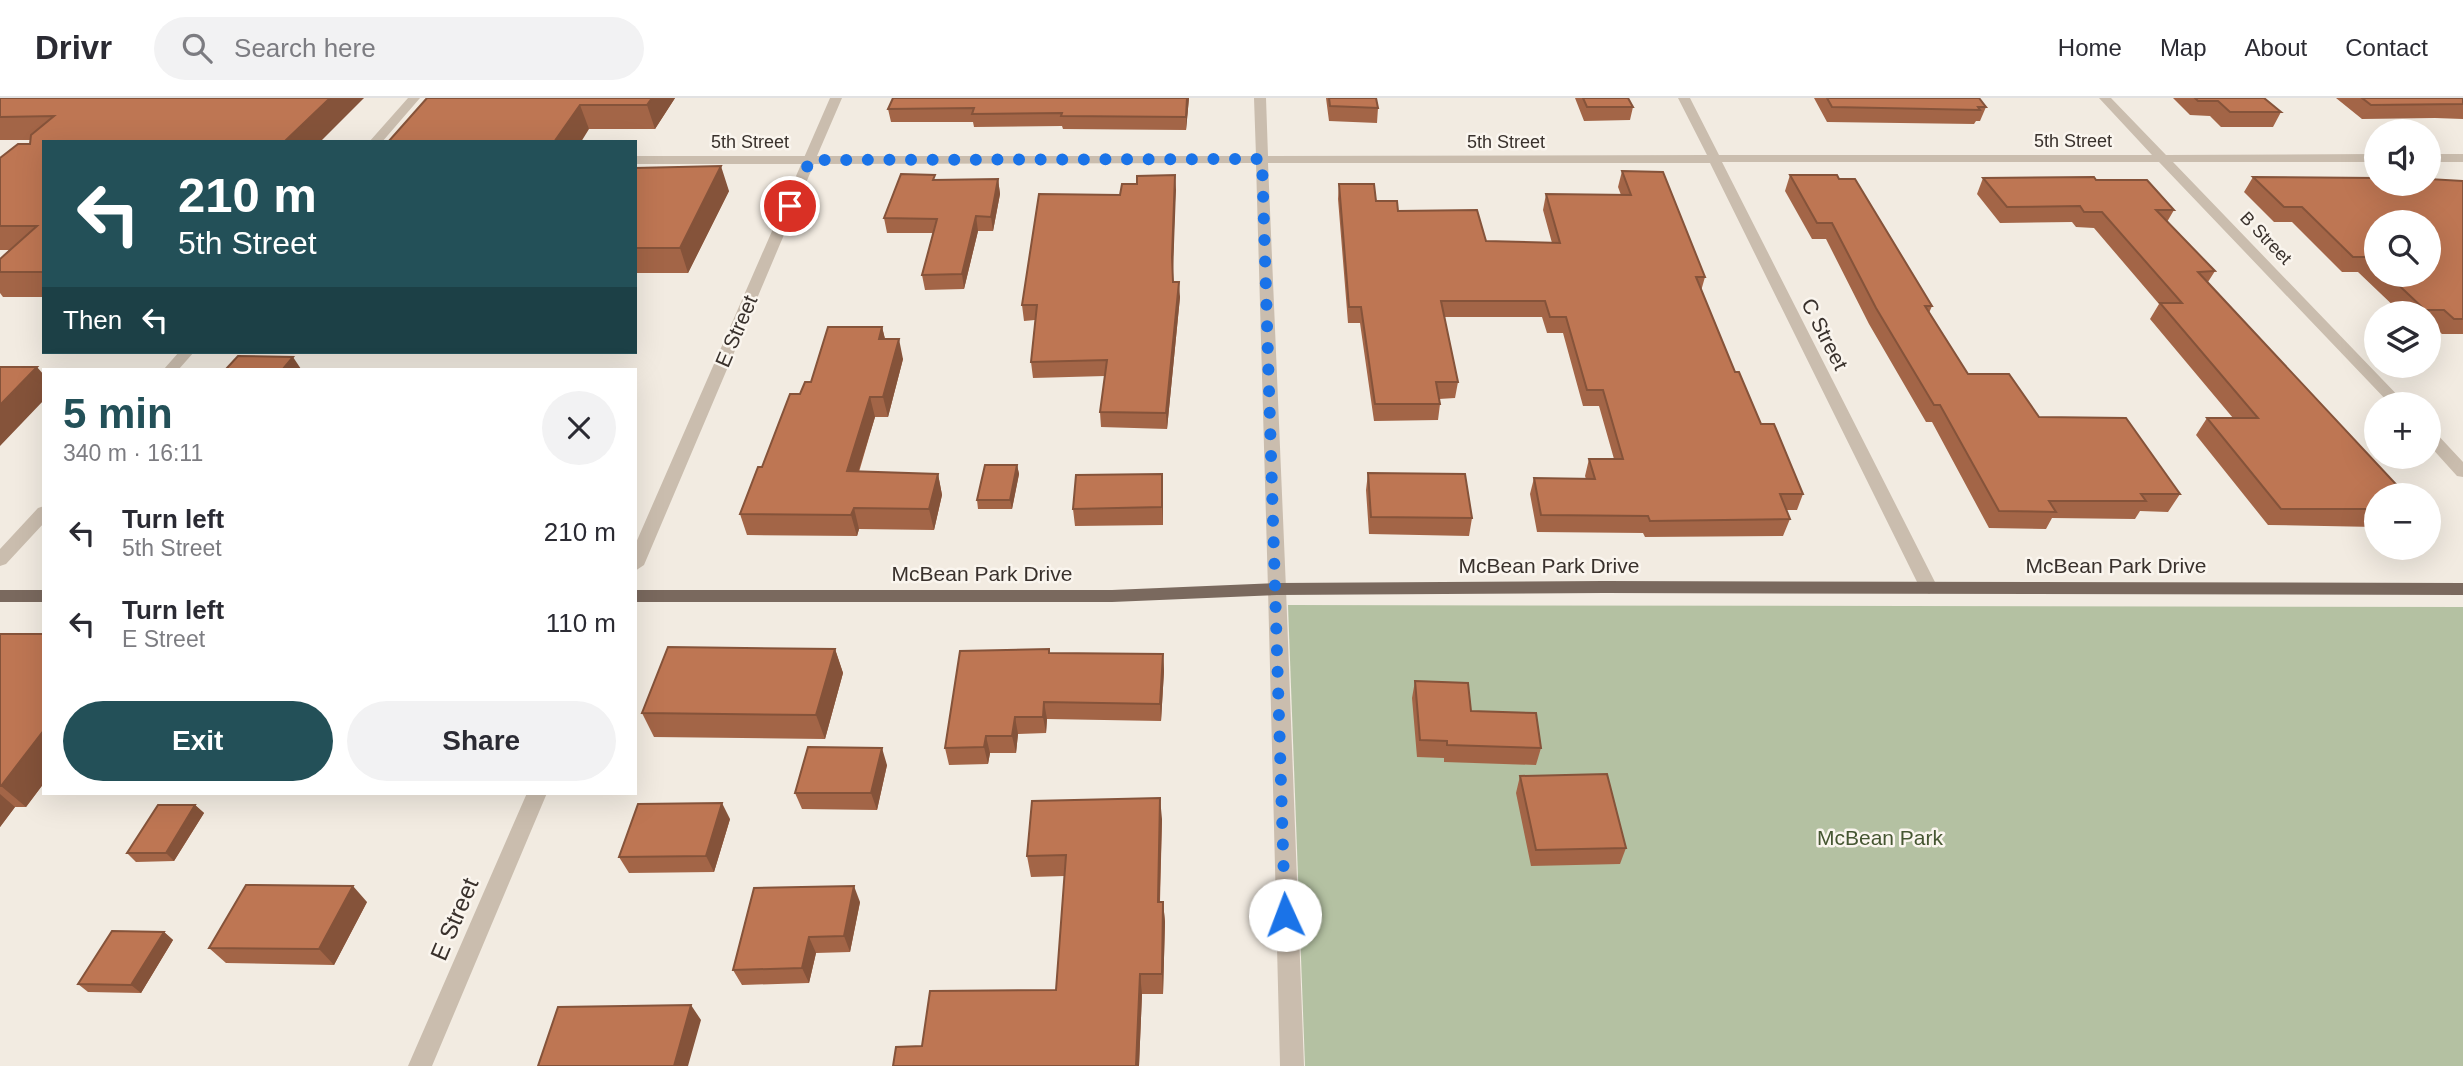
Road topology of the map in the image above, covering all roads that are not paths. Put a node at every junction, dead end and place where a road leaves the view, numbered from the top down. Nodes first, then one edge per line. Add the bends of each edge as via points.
1 (414, 98) edge
2 (836, 98) edge
3 (1260, 98) edge
4 (1684, 98) edge
5 (2105, 98) edge
6 (377, 140) edge
7 (2441, 158) edge
8 (2463, 158) edge
9 (1262, 159) junction
10 (1714, 159) junction
11 (2163, 159) junction
12 (2364, 159) edge
13 (637, 160) edge
14 (810, 160) junction
15 (185, 354) edge
16 (172, 368) edge
17 (2386, 392) edge
18 (2441, 449) edge
19 (2463, 472) edge
20 (42, 514) edge
21 (0, 560) edge
22 (637, 560) edge
23 (1929, 588) junction
24 (1277, 589) junction
25 (2463, 589) edge
26 (0, 596) edge
27 (42, 596) edge
28 (637, 596) edge
29 (536, 795) edge
30 (419, 1066) edge
31 (1292, 1066) edge

1 - 6 street
2 - 14 street, E Street
3 - 9 street
4 - 10 street, C Street
5 - 11 street, B Street
7 - 8 street
9 - 10 street, 5th Street
9 - 14 street, 5th Street
9 - 24 street
10 - 11 street, 5th Street
10 - 23 street, C Street
11 - 12 street, 5th Street
11 - 17 street, B Street
13 - 14 street, 5th Street
14 - 22 street, E Street
15 - 16 street
18 - 19 street
20 - 21 street
23 - 24 main road, McBean Park Drive
23 - 25 main road, McBean Park Drive
24 - 28 main road, McBean Park Drive via 1098,596
24 - 31 street
26 - 27 main road
29 - 30 street, E Street

